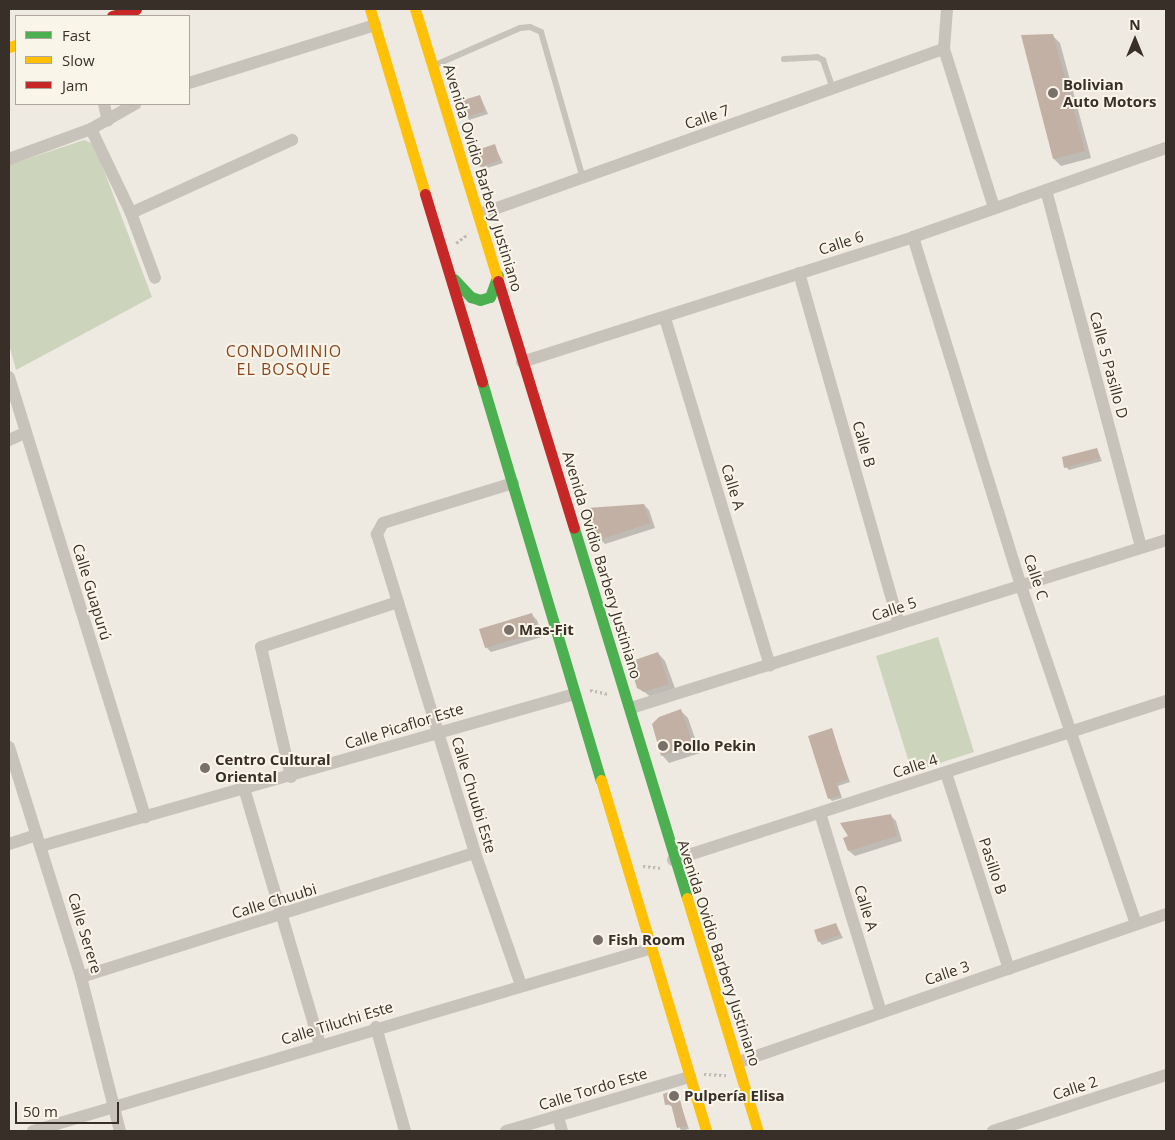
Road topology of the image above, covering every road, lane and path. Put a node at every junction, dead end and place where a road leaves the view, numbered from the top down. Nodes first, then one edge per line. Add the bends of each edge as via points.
1 (136, 9) edge
2 (370, 9) edge
3 (415, 9) edge
4 (947, 9) edge
5 (115, 15) edge
6 (375, 26) junction
7 (944, 49) junction
8 (784, 59) dead end
9 (433, 66) junction
10 (190, 83) edge
11 (833, 91) junction
12 (104, 105) edge
13 (133, 105) edge
14 (108, 121) junction
15 (91, 129) junction
16 (292, 140) dead end
17 (1166, 148) edge
18 (9, 159) edge
19 (583, 178) junction
20 (1046, 190) junction
21 (994, 208) junction
22 (131, 213) junction
23 (481, 218) junction
24 (912, 237) junction
25 (444, 254) junction
26 (799, 273) junction
27 (451, 275) junction
28 (498, 275) junction
29 (155, 278) dead end
30 (665, 318) junction
31 (509, 321) junction
32 (467, 329) junction
33 (522, 362) junction
34 (9, 378) edge
35 (25, 433) junction
36 (9, 440) edge
37 (513, 483) junction
38 (1166, 540) edge
39 (1141, 548) junction
40 (1021, 586) junction
41 (398, 602) junction
42 (899, 624) junction
43 (770, 666) junction
44 (574, 690) junction
45 (1166, 701) edge
46 (629, 703) junction
47 (438, 731) junction
48 (1070, 733) junction
49 (9, 747) edge
50 (946, 773) junction
51 (291, 777) junction
52 (244, 788) junction
53 (820, 813) junction
54 (145, 817) junction
55 (39, 840) junction
56 (9, 844) edge
57 (475, 853) junction
58 (626, 864) junction
59 (675, 865) junction
60 (1166, 914) edge
61 (280, 916) junction
62 (1136, 924) junction
63 (652, 948) junction
64 (1009, 969) junction
65 (82, 977) junction
66 (521, 985) junction
67 (881, 1013) junction
68 (376, 1027) junction
69 (320, 1044) junction
70 (739, 1062) junction
71 (689, 1075) junction
72 (743, 1075) junction
73 (1166, 1075) edge
74 (114, 1110) junction
75 (558, 1117) junction
76 (33, 1131) edge
77 (120, 1131) edge
78 (405, 1131) edge
79 (506, 1131) edge
80 (562, 1131) edge
81 (706, 1131) edge
82 (758, 1131) edge
83 (993, 1131) edge

1 - 5 main road
2 - 6 main road
3 - 9 main road, Avenida Ovidio Barbery Justiniano
4 - 7 street
6 - 10 street
6 - 25 main road
7 - 11 street, Calle 7
7 - 21 street
8 - 11 lane via 817,57 823,60
9 - 19 lane via 520,28 530,27 541,32
9 - 23 main road, Avenida Ovidio Barbery Justiniano
11 - 19 street, Calle 7
12 - 14 street
13 - 14 street
14 - 15 street
15 - 18 street
15 - 22 street
16 - 22 street
17 - 20 street, Calle 6
19 - 23 street, Calle 7
20 - 21 street, Calle 6
20 - 39 street, Calle 5 Pasillo D
21 - 24 street, Calle 6
22 - 29 street
23 - 25 path
23 - 28 main road, Avenida Ovidio Barbery Justiniano
24 - 26 street, Calle 6
24 - 40 street, Calle C
25 - 27 main road
26 - 30 street, Calle 6
26 - 42 street, Calle B
27 - 28 main road via 470,297 480,300 490,297 496,290
27 - 32 main road
28 - 31 main road, Avenida Ovidio Barbery Justiniano
30 - 33 street, Calle 6
30 - 43 street, Calle A
31 - 32 main road via 499,313 482,308 474,310
31 - 33 main road, Avenida Ovidio Barbery Justiniano
32 - 37 main road
33 - 46 main road, Avenida Ovidio Barbery Justiniano
34 - 35 street, Calle Guapurú
35 - 36 street
35 - 54 street, Calle Guapurú
37 - 41 street, Calle Chuubi Este via 383,523 377,534
37 - 44 main road
38 - 39 street, Calle 5
39 - 40 street, Calle 5
40 - 42 street, Calle 5
40 - 48 street, Calle C
41 - 47 street, Calle Chuubi Este
41 - 51 street via 261,647
42 - 43 street, Calle 5
43 - 46 street, Calle 5
44 - 46 path
44 - 47 street, Calle Picaflor Este
44 - 58 main road
45 - 48 street, Calle 4
46 - 59 main road, Avenida Ovidio Barbery Justiniano
47 - 51 street, Calle Picaflor Este
47 - 57 street, Calle Chuubi Este
48 - 50 street, Calle 4
48 - 62 street, Calle C
49 - 55 street, Calle Serere
50 - 53 street, Calle 4
50 - 64 street, Pasillo B
51 - 52 street, Calle Picaflor Este
52 - 54 street, Calle Picaflor Este
52 - 61 street
53 - 59 street, Calle 4
53 - 67 street, Calle A
54 - 55 street, Calle Picaflor Este
55 - 56 street, Calle Picaflor Este
55 - 65 street, Calle Serere
57 - 61 street, Calle Chuubi
57 - 66 street, Calle Chuubi Este
58 - 59 path
58 - 63 main road
59 - 70 main road, Avenida Ovidio Barbery Justiniano
60 - 62 street, Calle 3
61 - 65 street, Calle Chuubi
61 - 69 street
62 - 64 street, Calle 3
63 - 66 street, Calle Tiluchi Este
63 - 71 main road
64 - 67 street, Calle 3
65 - 74 street, Calle Serere
66 - 68 street, Calle Tiluchi Este
67 - 70 street, Calle 3
68 - 69 street, Calle Tiluchi Este
68 - 78 street
69 - 74 street, Calle Tiluchi Este
70 - 72 main road, Avenida Ovidio Barbery Justiniano
71 - 72 path
71 - 75 street, Calle Tordo Este
71 - 81 main road
72 - 82 main road, Avenida Ovidio Barbery Justiniano
73 - 83 street, Calle 2
74 - 76 street, Calle Tiluchi Este
74 - 77 street, Calle Serere
75 - 79 street, Calle Tordo Este
75 - 80 street

